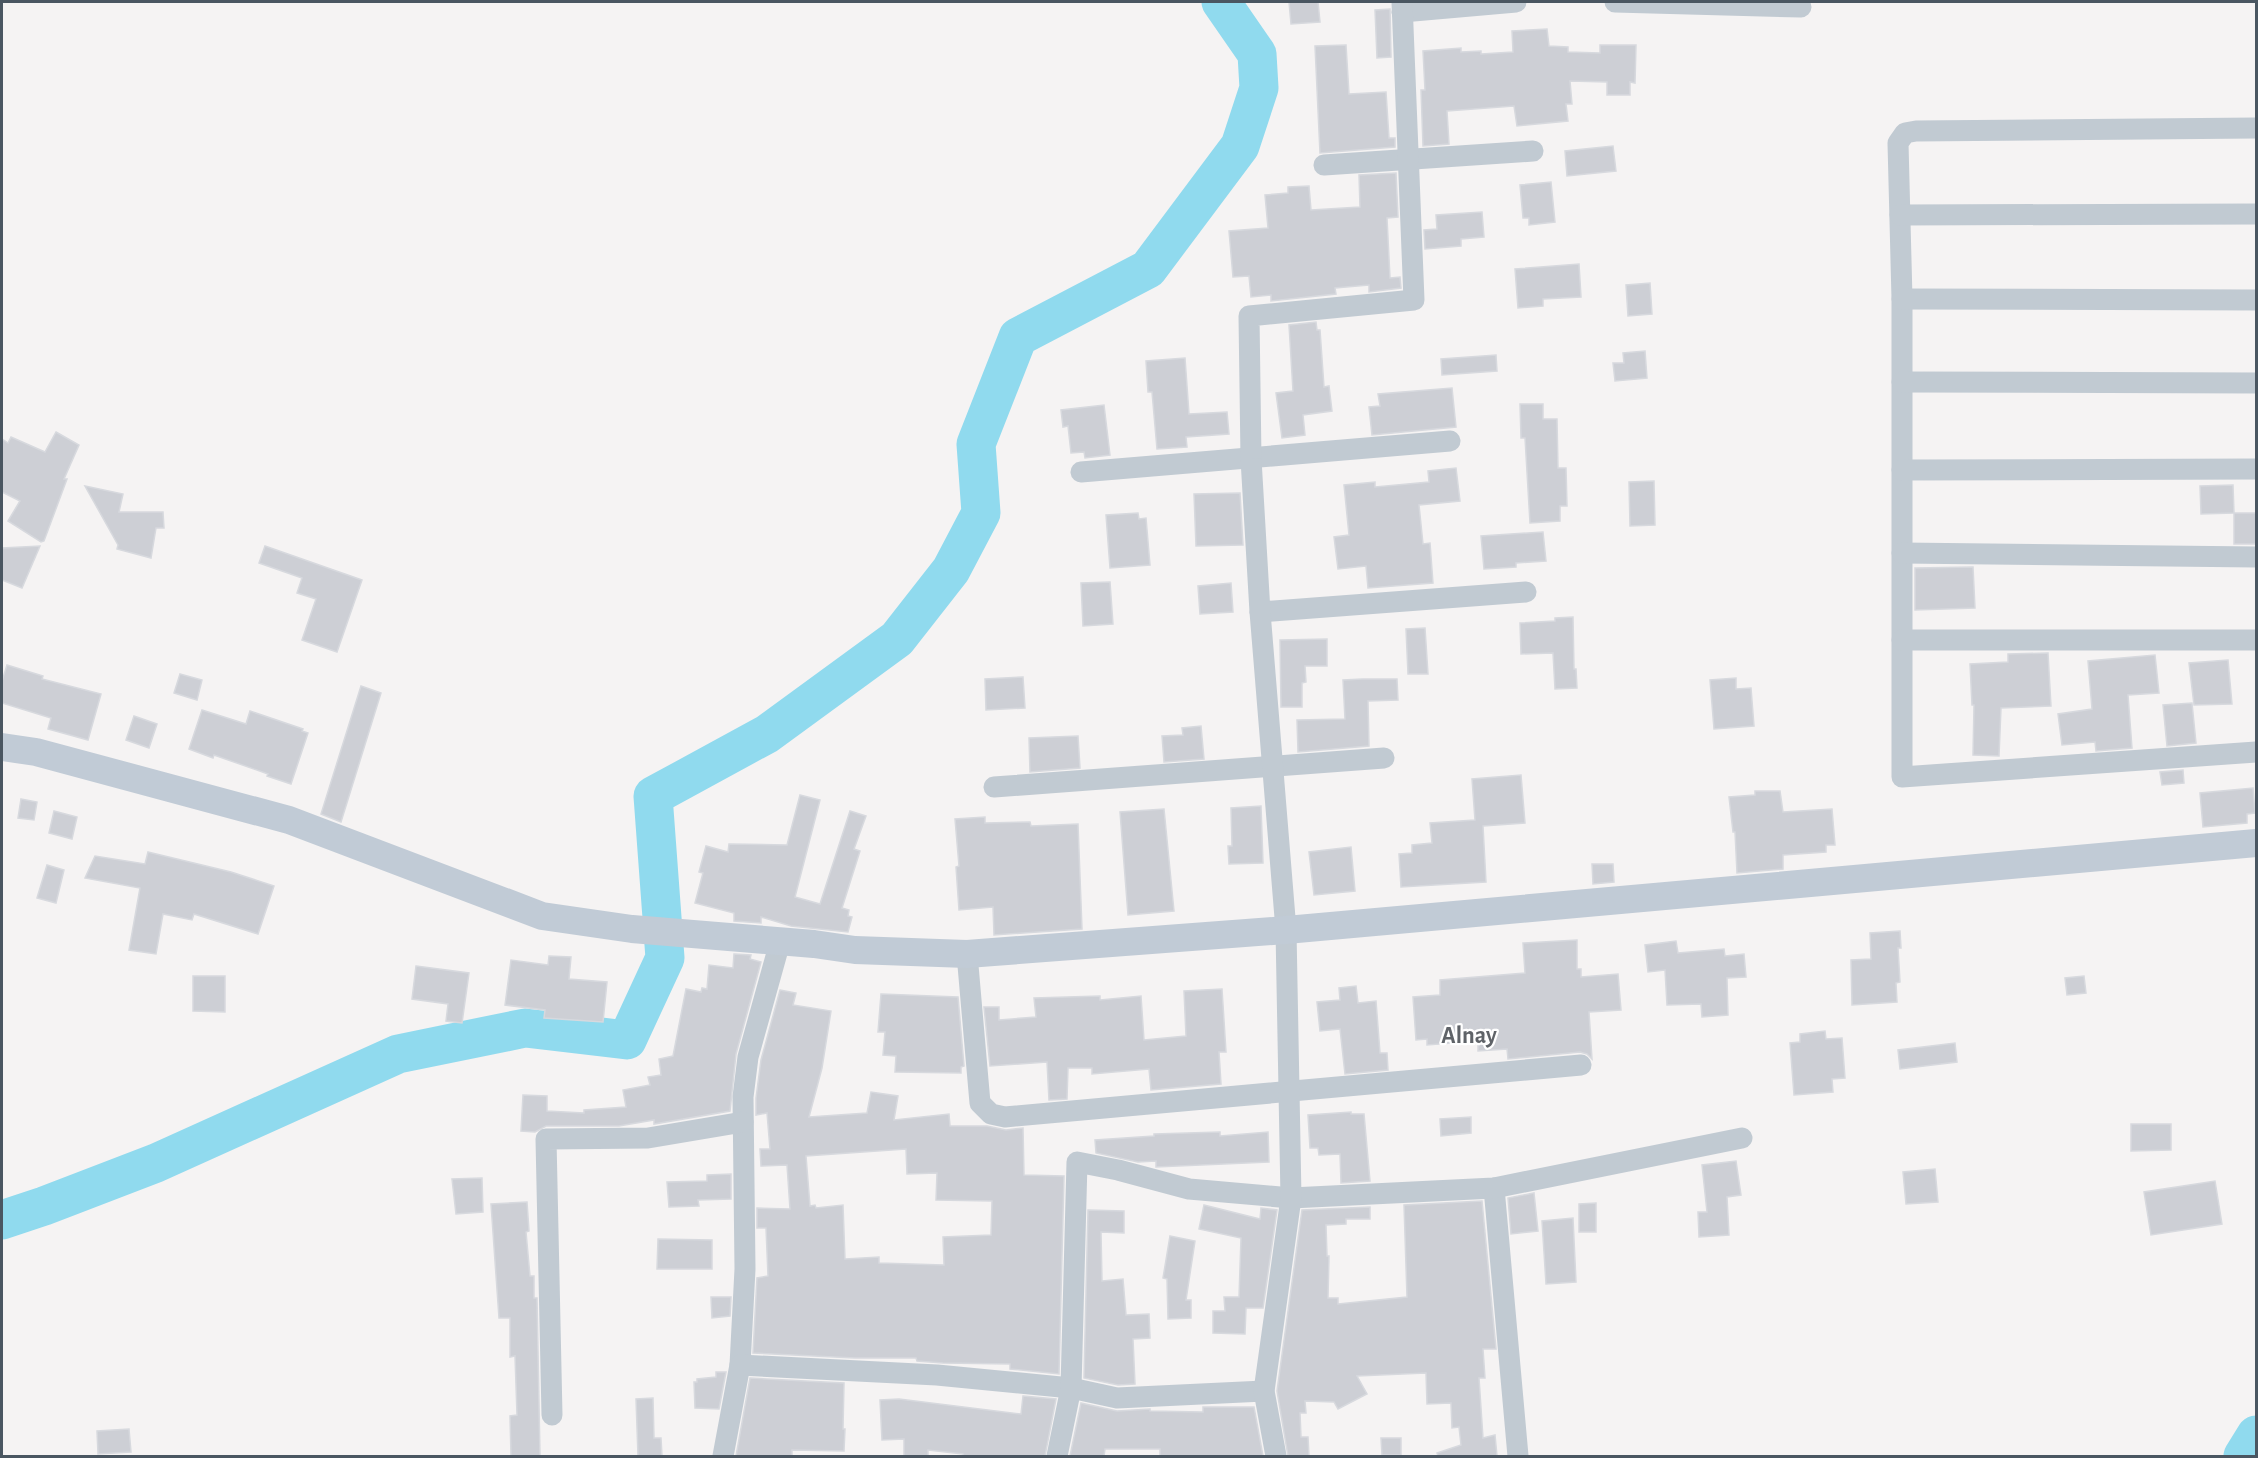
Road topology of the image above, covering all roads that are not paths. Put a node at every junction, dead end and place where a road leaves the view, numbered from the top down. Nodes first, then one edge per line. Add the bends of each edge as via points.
1 (1516, 2) edge
2 (1614, 2) edge
3 (1402, 7) edge
4 (1801, 7) dead end
5 (2256, 128) edge
6 (1533, 151) dead end
7 (1408, 159) junction
8 (1324, 165) dead end
9 (2256, 214) edge
10 (1900, 215) junction
11 (1902, 299) junction
12 (2256, 300) edge
13 (1902, 382) junction
14 (2256, 383) edge
15 (1450, 441) dead end
16 (1251, 459) junction
17 (2256, 469) edge
18 (1902, 470) junction
19 (1081, 472) dead end
20 (1902, 554) junction
21 (2256, 557) edge
22 (1527, 592) dead end
23 (1260, 612) junction
24 (1902, 640) junction
25 (2256, 640) edge
26 (2, 747) edge
27 (2256, 753) edge
28 (1384, 758) dead end
29 (1272, 765) junction
30 (994, 787) dead end
31 (2256, 843) edge
32 (1286, 930) junction
33 (780, 942) junction
34 (967, 954) junction
35 (1581, 1065) dead end
36 (1289, 1091) junction
37 (743, 1122) junction
38 (1742, 1138) dead end
39 (1494, 1188) junction
40 (1291, 1198) junction
41 (740, 1365) junction
42 (1071, 1388) junction
43 (1264, 1391) junction
44 (552, 1415) dead end
45 (723, 1456) edge
46 (1058, 1456) edge
47 (1276, 1456) edge
48 (1518, 1456) edge

1 - 3 street
2 - 4 street
3 - 7 street
5 - 10 street via 1905,133 1898,143
6 - 7 street
7 - 8 street
7 - 16 street via 1414,300 1249,316
9 - 10 street
10 - 11 street
11 - 12 street
11 - 13 street
13 - 14 street
13 - 18 street
15 - 16 street
16 - 19 street
16 - 23 street
17 - 18 street
18 - 20 street
20 - 21 street
20 - 24 street
22 - 23 street
23 - 29 street
24 - 25 street
24 - 27 street via 1902,777
26 - 33 main road via 36,752 289,820 542,916 632,929
28 - 29 street
29 - 30 street
29 - 32 street
31 - 32 main road
32 - 34 main road
32 - 36 street
33 - 34 main road via 855,950
33 - 37 street via 748,1057
34 - 36 street via 980,1103 991,1114 1005,1116
35 - 36 street
36 - 40 street
37 - 41 street via 745,1269
37 - 44 street via 648,1138 546,1139
38 - 39 street
39 - 40 street
39 - 48 street
40 - 42 street via 1189,1190 1077,1162
40 - 43 street
41 - 42 street via 937,1375
41 - 45 street
42 - 43 street via 1118,1398
42 - 46 street
43 - 47 street

